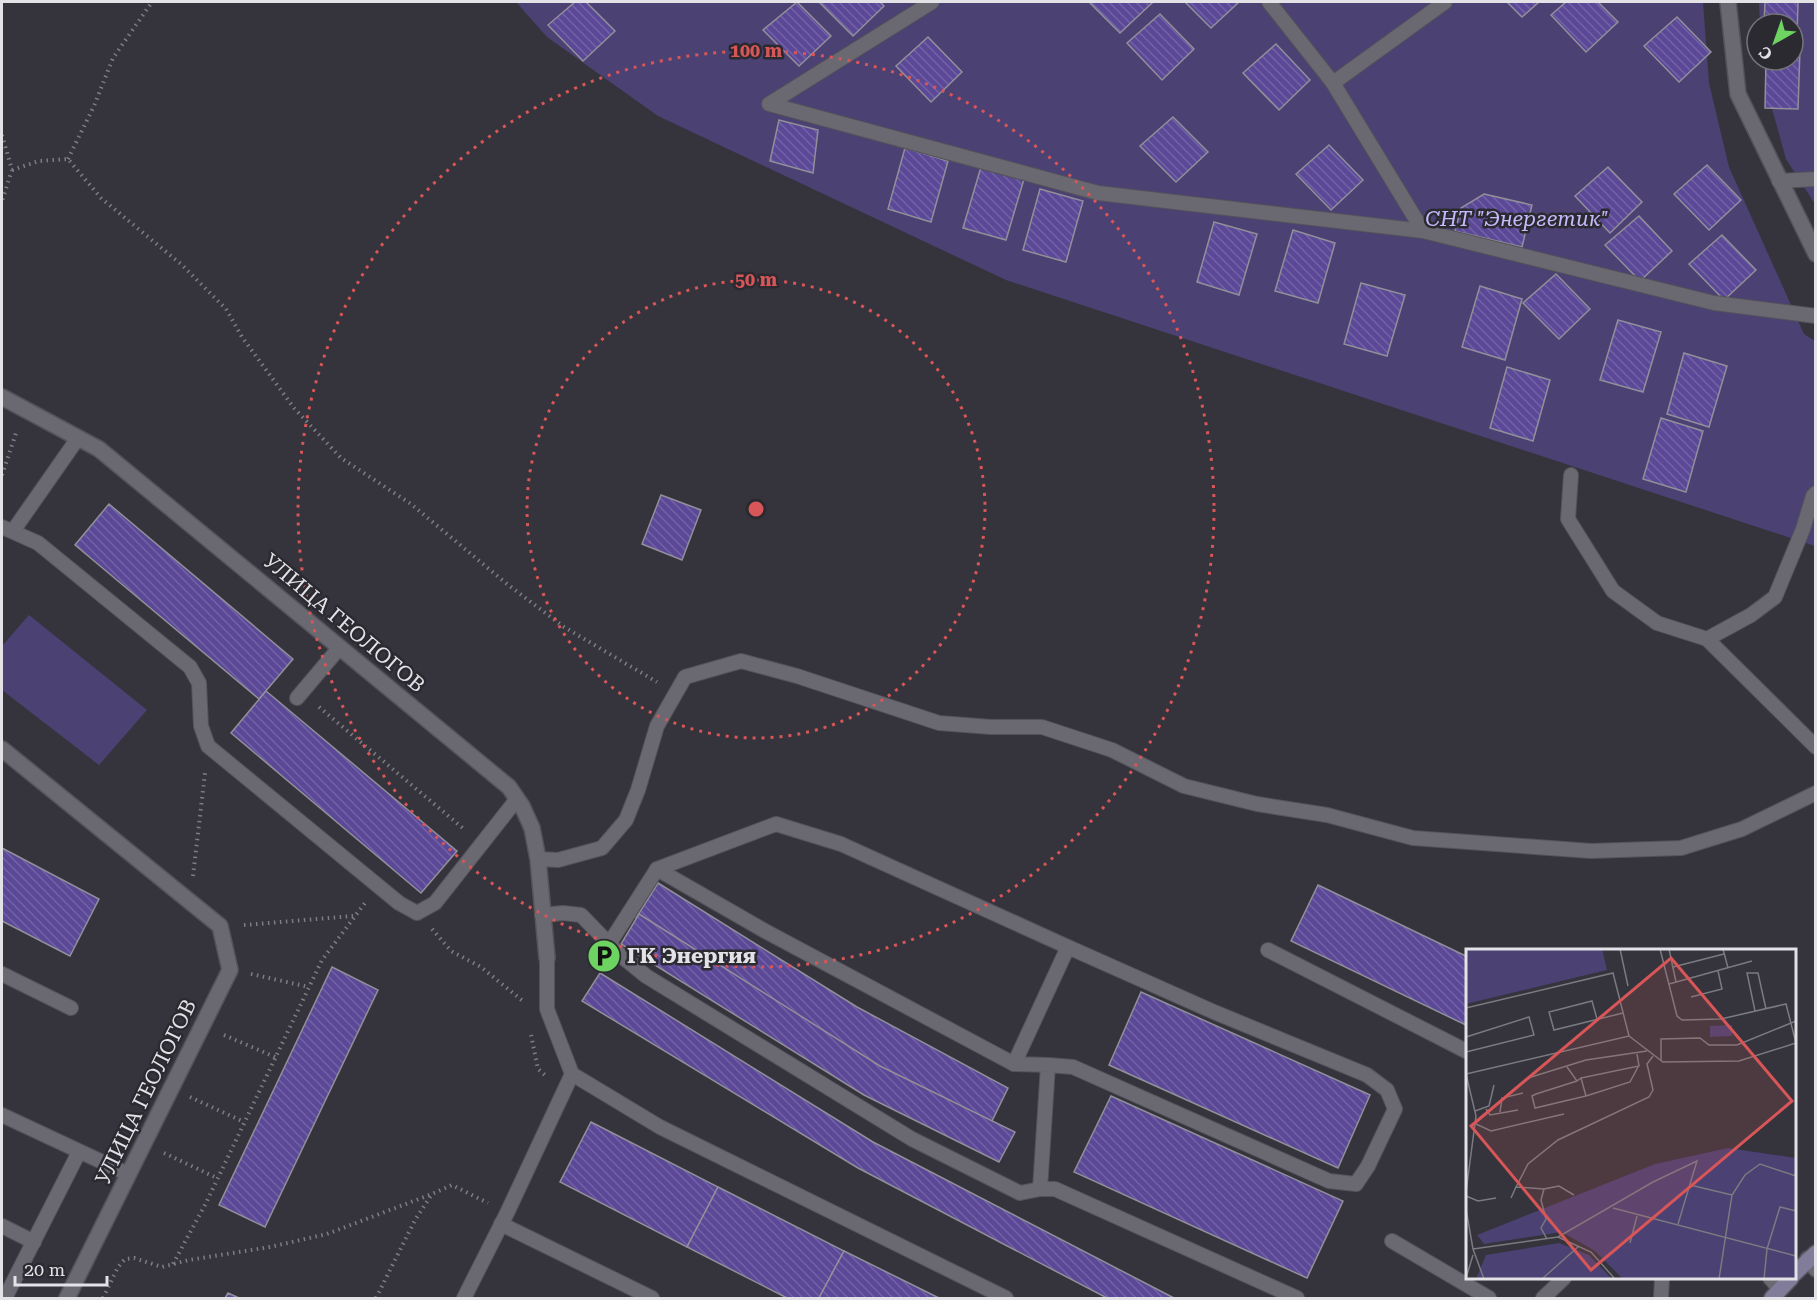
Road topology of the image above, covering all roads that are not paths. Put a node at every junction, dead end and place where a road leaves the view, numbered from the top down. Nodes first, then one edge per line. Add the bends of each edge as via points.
1 (906, 2) edge
2 (932, 2) edge
3 (1269, 2) edge
4 (1445, 2) edge
5 (1728, 2) edge
6 (915, 14) junction
7 (1333, 83) junction
8 (1815, 179) edge
9 (1779, 181) junction
10 (1423, 231) junction
11 (1815, 254) edge
12 (1815, 315) edge
13 (2, 397) edge
14 (78, 438) junction
15 (1571, 475) dead end
16 (1815, 493) edge
17 (7, 529) edge
18 (1707, 639) junction
19 (340, 646) junction
20 (300, 696) road end
21 (1815, 747) edge
22 (2, 749) edge
23 (1815, 793) edge
24 (517, 799) junction
25 (538, 859) junction
26 (657, 869) junction
27 (542, 915) junction
28 (609, 944) junction
29 (1068, 947) junction
30 (1268, 951) dead end
31 (547, 958) joint
32 (2, 974) edge
33 (71, 1008) dead end
34 (1466, 1051) edge
35 (1014, 1064) junction
36 (1048, 1065) junction
37 (572, 1074) junction
38 (2, 1115) edge
39 (79, 1152) junction
40 (128, 1174) junction
41 (1040, 1189) junction
42 (504, 1218) junction
43 (2, 1226) edge
44 (1392, 1241) dead end
45 (34, 1242) junction
46 (1813, 1260) edge
47 (1796, 1273) edge
48 (1563, 1279) edge
49 (1662, 1279) edge
50 (1789, 1279) edge
51 (1774, 1288) edge
52 (1297, 1298) edge
53 (5, 1299) edge
54 (67, 1299) edge
55 (464, 1299) edge
56 (652, 1299) edge
57 (1006, 1299) edge
58 (1489, 1299) edge
59 (1543, 1299) edge
60 (1661, 1299) edge

1 - 6 lane
2 - 6 lane
3 - 7 lane
4 - 7 lane
5 - 9 street via 1738,94
6 - 10 lane via 769,104 1098,193
7 - 10 lane
8 - 9 lane
9 - 11 street
10 - 12 lane via 1714,303
13 - 14 street, УЛИЦА ГЕОЛОГОВ
14 - 17 lane
14 - 19 street, УЛИЦА ГЕОЛОГОВ via 99,449
15 - 18 lane via 1568,519 1612,591 1656,623
16 - 18 lane via 1775,597
17 - 24 lane via 38,543 190,667 199,683 201,726 208,746 399,903 417,913 435,903
18 - 21 lane
19 - 20 lane
19 - 24 street, УЛИЦА ГЕОЛОГОВ via 509,787
22 - 40 street, УЛИЦА ГЕОЛОГОВ via 220,926 230,970
23 - 25 lane via 1742,829 1681,848 1591,851 1413,838 1327,815 1257,804 1184,786 1112,750 1042,727 939,723 741,661 685,677 657,726 626,820 603,848 558,860
24 - 25 street, УЛИЦА ГЕОЛОГОВ via 532,828
25 - 27 street, УЛИЦА ГЕОЛОГОВ
26 - 28 lane
26 - 29 lane via 776,825 841,844
26 - 35 lane
27 - 28 lane via 582,915
27 - 31 street, УЛИЦА ГЕОЛОГОВ
28 - 41 lane via 646,975 912,1139 1020,1193
29 - 35 lane
29 - 36 lane via 1367,1075 1387,1090 1395,1109 1356,1184 1329,1181 1073,1067
30 - 34 lane
31 - 37 lane via 547,1009
32 - 33 lane
35 - 36 lane
36 - 41 lane
37 - 42 lane
37 - 57 lane via 660,1127
38 - 39 lane
39 - 40 lane
39 - 45 lane
40 - 54 street, УЛИЦА ГЕОЛОГОВ
41 - 52 lane via 1055,1189
42 - 55 lane
42 - 56 lane
43 - 45 lane
44 - 58 lane
45 - 53 lane
46 - 47 street
48 - 59 lane
49 - 60 lane
50 - 51 street

